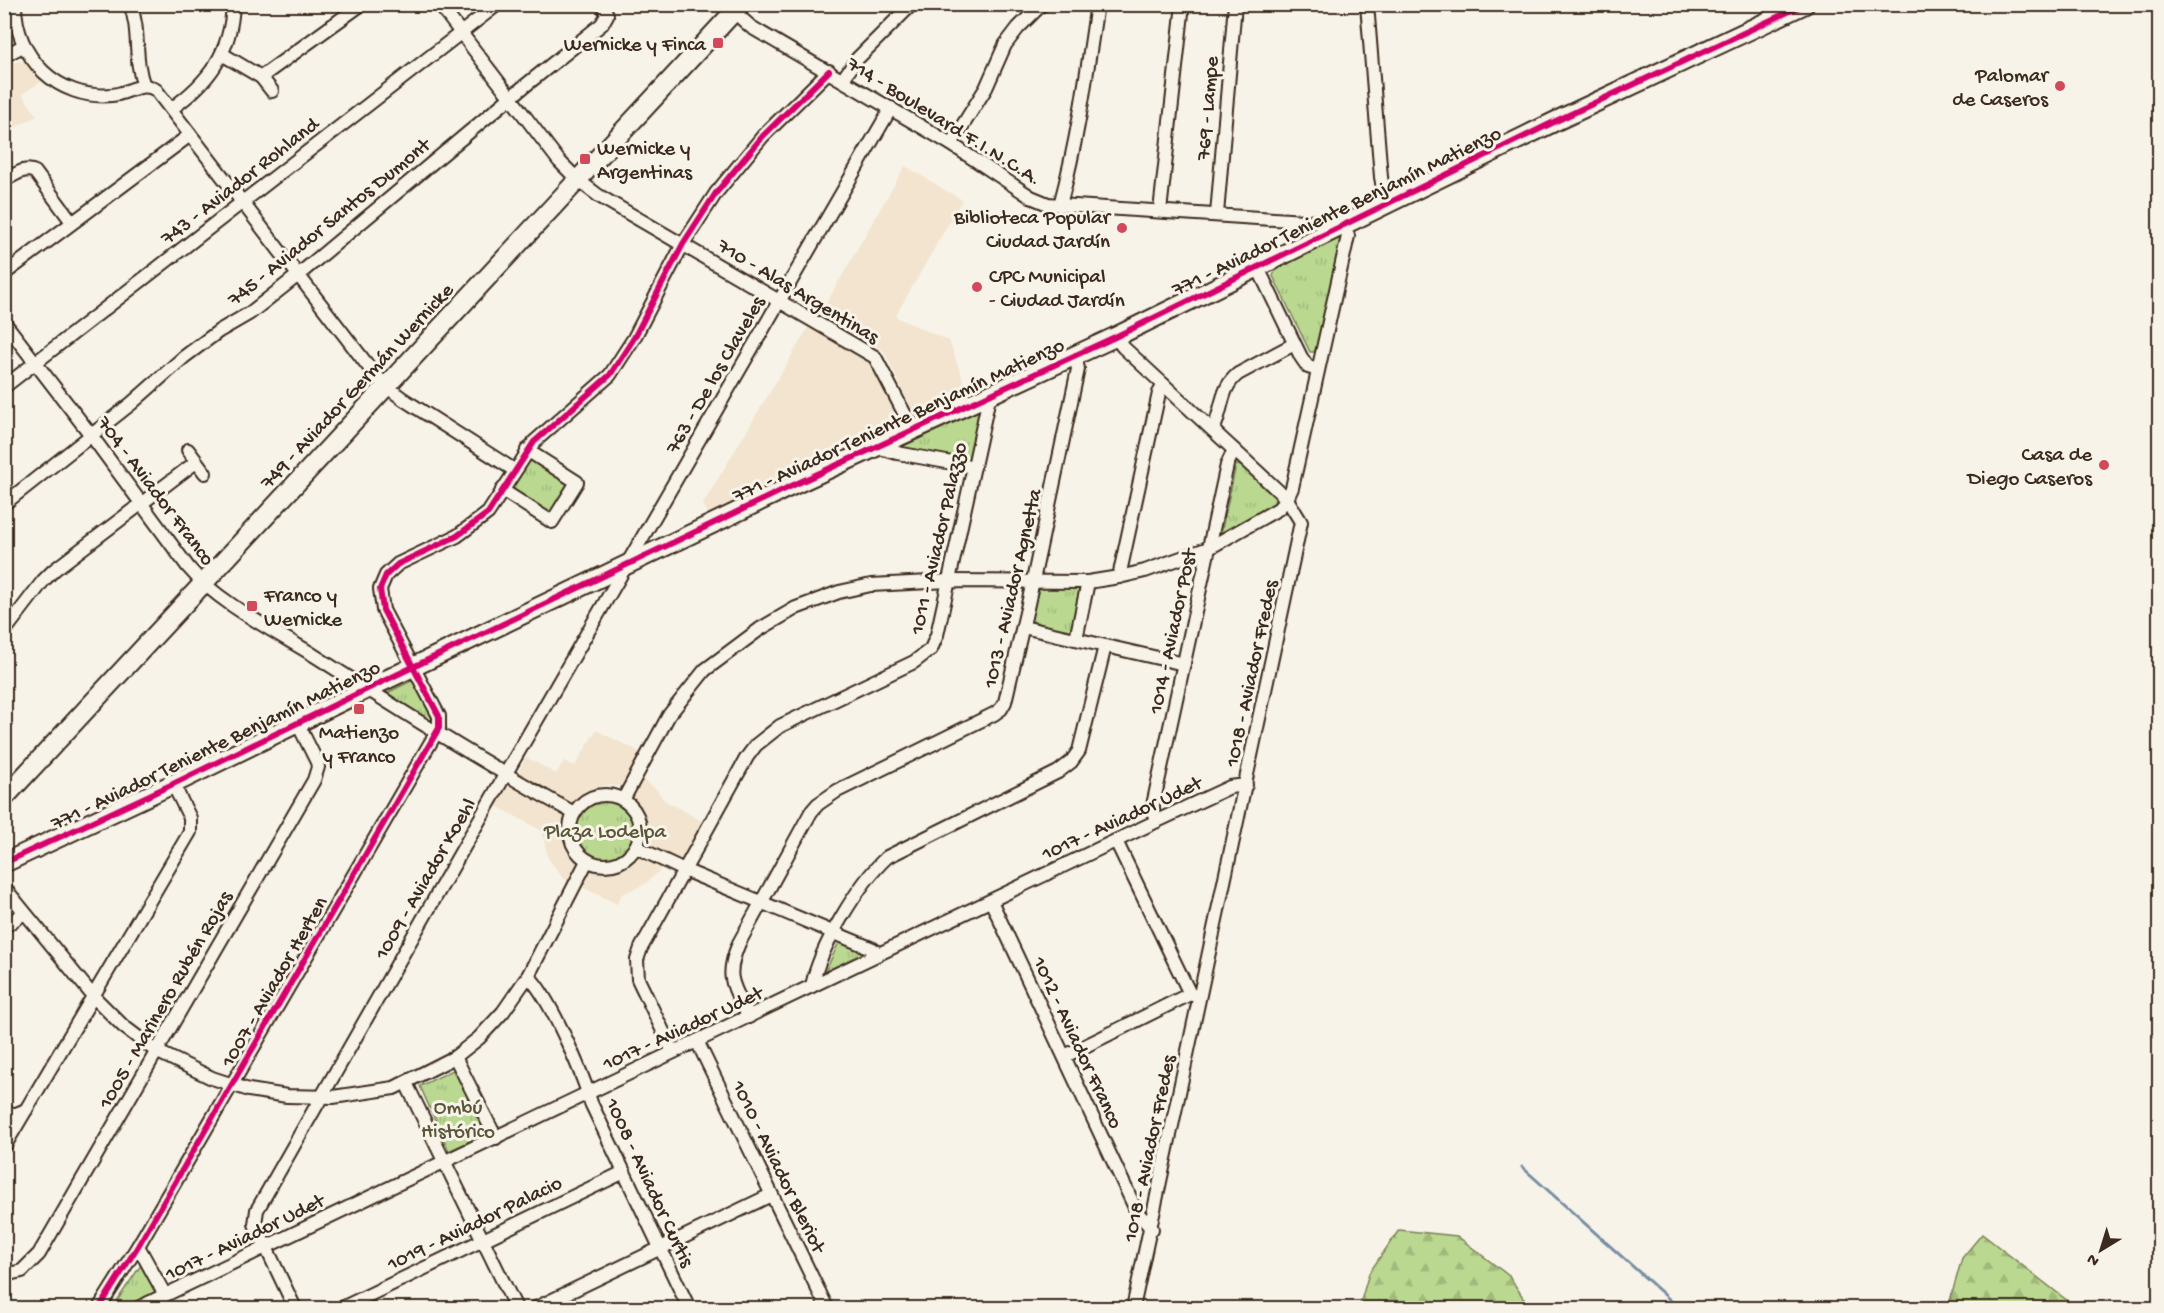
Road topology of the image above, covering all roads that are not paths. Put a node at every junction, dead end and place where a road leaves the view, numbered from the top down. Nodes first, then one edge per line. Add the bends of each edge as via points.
1 (15, 4) edge
2 (130, 4) edge
3 (233, 4) edge
4 (362, 4) edge
5 (439, 4) edge
6 (498, 4) edge
7 (912, 4) edge
8 (1042, 4) edge
9 (1097, 4) edge
10 (1183, 4) edge
11 (1235, 4) edge
12 (1367, 4) edge
13 (1805, 4) edge
14 (604, 5) edge
15 (733, 7) edge
16 (461, 33) junction
17 (23, 46) junction
18 (222, 54) junction
19 (4, 56) edge
20 (829, 71) junction
21 (261, 77) junction
22 (843, 79) junction
23 (144, 86) junction
24 (272, 91) dead end
25 (511, 97) junction
26 (891, 108) junction
27 (171, 109) junction
28 (190, 135) junction
29 (951, 144) junction
30 (4, 180) edge
31 (578, 180) junction
32 (242, 203) junction
33 (1386, 204) junction
34 (1060, 205) junction
35 (1160, 211) junction
36 (1216, 214) junction
37 (72, 222) junction
38 (1344, 226) junction
39 (684, 244) junction
40 (1258, 268) junction
41 (4, 274) edge
42 (297, 276) junction
43 (779, 301) junction
44 (4, 322) edge
45 (1115, 337) junction
46 (1294, 344) junction
47 (1075, 355) junction
48 (35, 363) junction
49 (1318, 370) junction
50 (1164, 385) junction
51 (386, 386) junction
52 (4, 387) edge
53 (990, 393) junction
54 (913, 430) junction
55 (1213, 430) junction
56 (91, 435) junction
57 (877, 447) junction
58 (188, 450) dead end
59 (527, 450) junction
60 (1234, 450) junction
61 (196, 462) junction
62 (974, 467) junction
63 (514, 470) junction
64 (205, 473) dead end
65 (502, 490) junction
66 (1287, 499) junction
67 (4, 504) edge
68 (141, 504) junction
69 (1209, 548) junction
70 (626, 565) junction
71 (1119, 576) junction
72 (950, 581) junction
73 (1033, 582) junction
74 (1088, 582) junction
75 (203, 583) junction
76 (1023, 627) junction
77 (4, 632) edge
78 (1076, 639) junction
79 (1105, 646) junction
80 (1184, 664) junction
81 (413, 667) junction
82 (367, 689) junction
83 (298, 724) junction
84 (437, 732) junction
85 (505, 775) junction
86 (173, 784) junction
87 (1246, 785) junction
88 (4, 798) edge
89 (623, 800) junction
90 (574, 813) junction
91 (1157, 821) junction
92 (1116, 841) junction
93 (636, 847) junction
94 (587, 861) junction
95 (4, 863) edge
96 (684, 870) junction
97 (4, 888) edge
98 (991, 901) junction
99 (761, 902) junction
100 (24, 913) junction
101 (4, 927) edge
102 (833, 933) junction
103 (879, 954) junction
104 (528, 976) junction
105 (812, 987) junction
106 (1195, 995) junction
107 (93, 996) junction
108 (749, 1017) junction
109 (697, 1041) junction
110 (156, 1051) junction
111 (673, 1052) junction
112 (1065, 1056) junction
113 (455, 1057) junction
114 (406, 1083) junction
115 (231, 1085) junction
116 (589, 1093) junction
117 (321, 1098) junction
118 (26, 1110) junction
119 (4, 1114) edge
120 (496, 1138) junction
121 (4, 1148) edge
122 (445, 1162) junction
123 (624, 1172) junction
124 (771, 1195) junction
125 (1152, 1229) junction
126 (483, 1239) junction
127 (138, 1246) junction
128 (265, 1246) junction
129 (660, 1249) junction
130 (4, 1275) edge
131 (165, 1295) junction
132 (144, 1307) edge
133 (99, 1308) edge
134 (295, 1308) edge
135 (342, 1308) edge
136 (516, 1308) edge
137 (536, 1308) edge
138 (689, 1308) edge
139 (827, 1308) edge
140 (1134, 1308) edge

1 - 17 street
2 - 23 street via 136,24 137,63
3 - 18 street via 231,29
4 - 21 street
5 - 16 street, 710 - Alas Argentinas
6 - 16 street, 743 - Aviador Rohland
7 - 22 street via 857,59
8 - 29 street via 1005,45 986,88
9 - 34 street via 1080,121
10 - 35 street
11 - 36 street, 769 - Lampe
12 - 33 street
13 - 33 street, 771 - Aviador Teniente Benjamín Matienzo
14 - 25 street, 745 - Aviador Santos Dumont via 607,15 602,24
15 - 20 street, 714 - Boulevard F.I.N.C.A. via 751,27
15 - 31 street, 749 - Aviador Germán Wernicke
16 - 25 street, 710 - Alas Argentinas
16 - 32 street, 743 - Aviador Rohland
17 - 19 street
17 - 23 street via 41,70 58,83 84,94 115,95
18 - 21 street
18 - 27 street via 198,89
20 - 22 street, 714 - Boulevard F.I.N.C.A.
20 - 39 street via 733,170
21 - 24 street
22 - 26 street, 714 - Boulevard F.I.N.C.A.
23 - 27 street via 156,90
25 - 31 street, 710 - Alas Argentinas
25 - 42 street, 745 - Aviador Santos Dumont
26 - 29 street, 714 - Boulevard F.I.N.C.A.
26 - 43 street, 763 - De los Claveles
27 - 28 street
28 - 32 street
28 - 37 street
29 - 34 street, 714 - Boulevard F.I.N.C.A. via 1031,196
30 - 37 street via 25,170 35,171
31 - 39 street, 710 - Alas Argentinas
31 - 51 street, 749 - Aviador Germán Wernicke
32 - 42 street
32 - 48 street, 743 - Aviador Rohland
33 - 38 street, 771 - Aviador Teniente Benjamín Matienzo
34 - 35 street, 714 - Boulevard F.I.N.C.A.
35 - 36 street, 714 - Boulevard F.I.N.C.A.
36 - 38 street, 714 - Boulevard F.I.N.C.A.
37 - 41 street
38 - 40 street, 771 - Aviador Teniente Benjamín Matienzo
38 - 49 street via 1348,236
39 - 43 street, 710 - Alas Argentinas
39 - 59 street via 617,366
40 - 45 street, 771 - Aviador Teniente Benjamín Matienzo
40 - 46 street
42 - 51 street
42 - 56 street, 745 - Aviador Santos Dumont via 184,357
43 - 54 street, 710 - Alas Argentinas via 875,357
43 - 70 street, 763 - De los Claveles
44 - 48 street, 704 - Aviador Franco
45 - 47 street, 771 - Aviador Teniente Benjamín Matienzo
45 - 50 street
46 - 49 street via 1308,367
46 - 55 street via 1231,380
47 - 53 street, 771 - Aviador Teniente Benjamín Matienzo
47 - 73 street, 1013 - Aviador Agnetta via 1078,369
48 - 52 street, 743 - Aviador Rohland
48 - 56 street, 704 - Aviador Franco
49 - 66 street
50 - 55 street
50 - 71 street via 1159,393
51 - 63 street
51 - 75 street, 749 - Aviador Germán Wernicke
53 - 54 street, 771 - Aviador Teniente Benjamín Matienzo
53 - 62 street, 1011 - Aviador Palazzo
54 - 57 street, 771 - Aviador Teniente Benjamín Matienzo
55 - 60 street
56 - 67 street, 745 - Aviador Santos Dumont
56 - 68 street, 704 - Aviador Franco
57 - 62 street, 771 - Aviador Teniente Benjamín Matienzo
57 - 70 street, 771 - Aviador Teniente Benjamín Matienzo
58 - 61 street
59 - 63 street
59 - 65 street via 577,482 552,522
60 - 66 street
60 - 69 street, 1014 - Aviador Post via 1227,465
61 - 64 street
61 - 68 street
62 - 72 street, 1011 - Aviador Palazzo
63 - 65 street
65 - 81 street via 488,513 477,522 398,564 386,575 380,589 383,610
66 - 69 street via 1278,509
66 - 87 street, 1018 - Aviador Fredes via 1299,518 1300,528
68 - 75 street, 704 - Aviador Franco
68 - 77 street via 54,570
69 - 71 street
69 - 80 street, 1014 - Aviador Post
70 - 81 street, 771 - Aviador Teniente Benjamín Matienzo
70 - 85 street, 1009 - Aviador Koehl
71 - 74 street
72 - 73 street
72 - 89 street via 857,587 796,608 759,628 696,680 669,715
72 - 96 street, 1011 - Aviador Palazzo via 937,635 928,653 780,726 761,741 747,757
73 - 74 street
73 - 76 street, 1013 - Aviador Agnetta
74 - 78 street
75 - 82 street, 704 - Aviador Franco
75 - 88 street, 749 - Aviador Germán Wernicke
76 - 78 street
76 - 99 street, 1013 - Aviador Agnetta via 1008,695 1001,709 818,804
78 - 79 street
79 - 80 street
79 - 102 street via 1084,736 1074,758 1058,772 887,857 857,892
80 - 91 street, 1014 - Aviador Post via 1153,805
81 - 82 street, 771 - Aviador Teniente Benjamín Matienzo
81 - 84 street via 439,716
82 - 83 street, 771 - Aviador Teniente Benjamín Matienzo
82 - 84 street
83 - 86 street, 771 - Aviador Teniente Benjamín Matienzo
83 - 110 street, 1005 - Marinero Rubén Rojas via 317,762 317,772
84 - 85 street
84 - 115 street, 1007 - Aviador Herten
85 - 90 street
85 - 117 street, 1009 - Aviador Koehl
86 - 95 street, 771 - Aviador Teniente Benjamín Matienzo
86 - 107 street via 189,819 190,832
87 - 91 street, 1017 - Aviador Udet via 1230,787
87 - 106 street, 1018 - Aviador Fredes
89 - 90 street via 600,795 580,804
89 - 93 street via 637,815 640,826
90 - 94 street via 570,834 573,845
91 - 92 street, 1017 - Aviador Udet
92 - 98 street, 1017 - Aviador Udet
92 - 106 street
93 - 94 street via 620,862 598,865
93 - 96 street
94 - 104 street
96 - 99 street
96 - 111 street, 1011 - Aviador Palazzo via 641,948 636,967 640,985
97 - 100 street
98 - 103 street, 1017 - Aviador Udet
98 - 112 street, 1012 - Aviador Franco
99 - 102 street
99 - 108 street, 1013 - Aviador Agnetta via 730,968 732,983
100 - 101 street
100 - 107 street
102 - 103 street
102 - 105 street
103 - 105 street, 1017 - Aviador Udet
104 - 113 street via 494,1023
104 - 116 street, 1008 - Aviador Curtis via 541,990
105 - 108 street, 1017 - Aviador Udet
106 - 112 street
106 - 125 street, 1018 - Aviador Fredes
107 - 110 street
107 - 118 street
108 - 109 street, 1017 - Aviador Udet
109 - 111 street, 1017 - Aviador Udet
109 - 124 street, 1010 - Aviador Bleriot
110 - 115 street
110 - 130 street, 1005 - Marinero Rubén Rojas via 39,1254 22,1271
111 - 116 street, 1017 - Aviador Udet
112 - 125 street, 1012 - Aviador Franco via 1137,1212
113 - 114 street
113 - 120 street
114 - 117 street
114 - 122 street
115 - 117 street via 266,1094
115 - 127 street, 1007 - Aviador Herten
116 - 120 street, 1017 - Aviador Udet
116 - 123 street, 1008 - Aviador Curtis
117 - 128 street, 1009 - Aviador Koehl via 257,1210 255,1224
118 - 119 street
118 - 121 street
120 - 122 street, 1017 - Aviador Udet
122 - 126 street
122 - 128 street, 1017 - Aviador Udet
123 - 126 street, 1019 - Aviador Palacio
123 - 129 street, 1008 - Aviador Curtis
124 - 129 street
124 - 139 street, 1010 - Aviador Bleriot
125 - 140 street, 1018 - Aviador Fredes
126 - 135 street, 1019 - Aviador Palacio
126 - 136 street
127 - 131 street
127 - 133 street, 1007 - Aviador Herten
128 - 131 street, 1017 - Aviador Udet
128 - 134 street
129 - 137 street
129 - 138 street, 1008 - Aviador Curtis
131 - 132 street, 1017 - Aviador Udet

